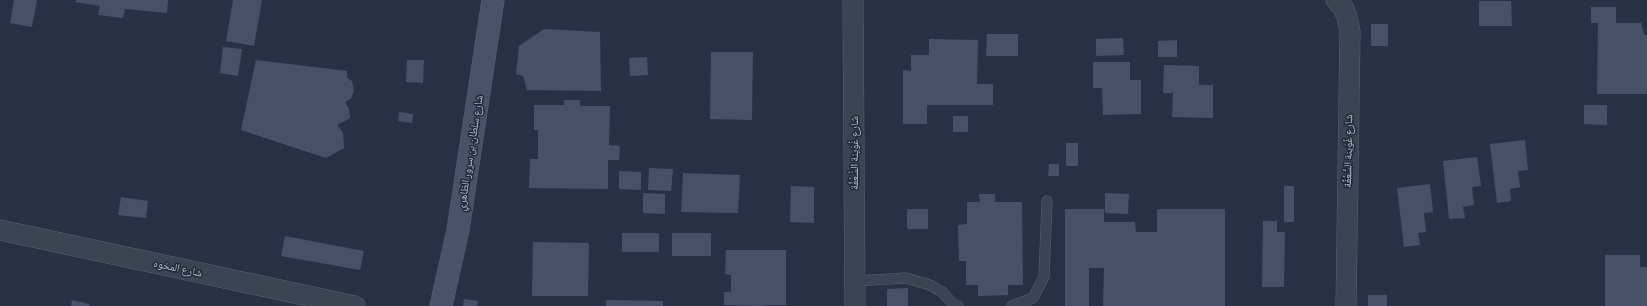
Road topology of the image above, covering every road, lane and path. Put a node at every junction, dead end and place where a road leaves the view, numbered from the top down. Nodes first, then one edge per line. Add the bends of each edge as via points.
1 (493, 0) edge
2 (853, 0) edge
3 (1336, 0) edge
4 (1047, 201) dead end
5 (0, 230) edge
6 (855, 281) junction
7 (355, 306) edge
8 (441, 306) edge
9 (856, 306) edge
10 (958, 306) edge
11 (1012, 306) edge
12 (1346, 306) edge

1 - 8 street, شارع سلطان بن سرور الظاهري via 458,230
2 - 6 street, شارع غُوَينة السُّعُفَّة
3 - 12 street, شارع غُوَينة السُّعُفَّة via 1343,7 1350,32
4 - 11 lane via 1044,277 1033,298
5 - 7 street, شارع المخوه
6 - 9 street, شارع غُوَينة السُّعُفَّة
6 - 10 lane via 906,278 930,285

